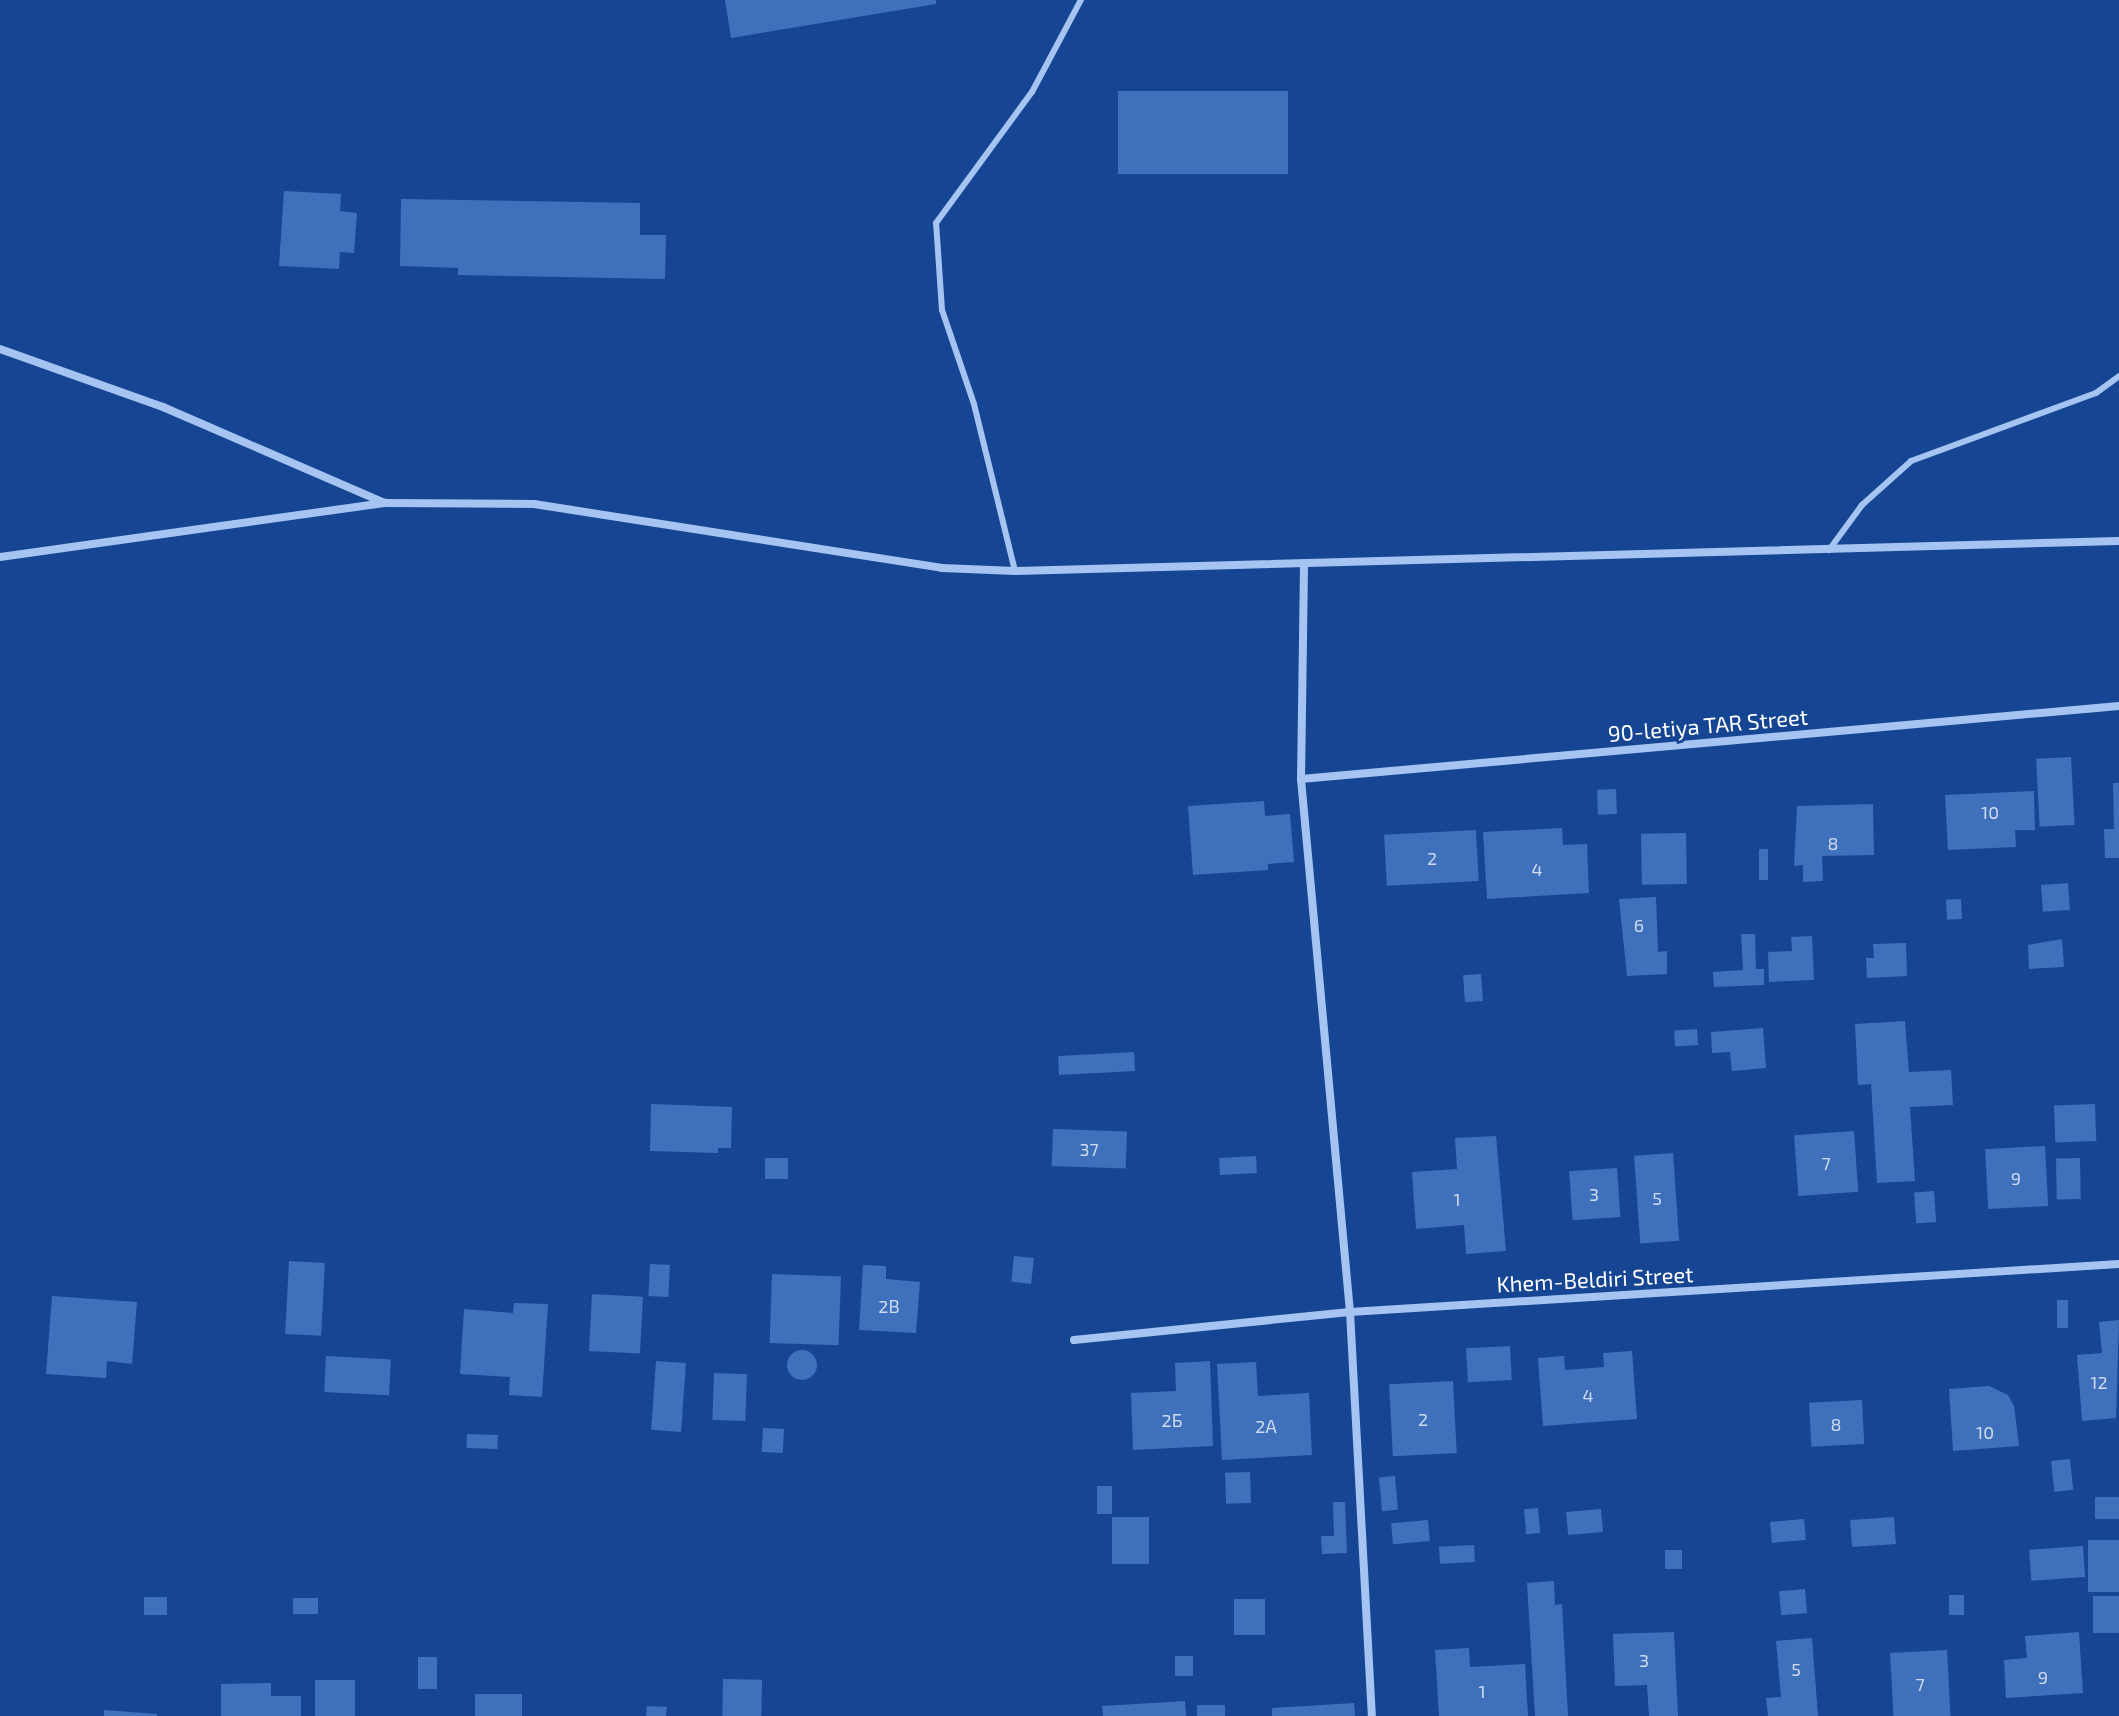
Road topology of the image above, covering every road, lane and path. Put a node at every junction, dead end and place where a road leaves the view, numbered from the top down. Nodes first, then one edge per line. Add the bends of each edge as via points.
1 (1081, 0) edge
2 (0, 349) edge
3 (2119, 376) edge
4 (386, 503) junction
5 (2119, 541) edge
6 (1829, 550) junction
7 (0, 557) edge
8 (1304, 566) junction
9 (1015, 571) junction
10 (2119, 706) edge
11 (1301, 779) junction
12 (2119, 1264) edge
13 (1350, 1312) junction
14 (1074, 1340) dead end
15 (1372, 1716) edge

1 - 9 lane via 1032,92 936,223 942,310 974,404
2 - 4 street via 163,407
3 - 6 lane via 2096,393 1911,461 1862,505
4 - 7 street
4 - 9 street via 534,504 942,568
5 - 6 street
6 - 8 street
8 - 9 street
8 - 11 street
10 - 11 street, 90-letiya TAR Street
11 - 13 street
12 - 13 street, Khem-Beldiri Street
13 - 14 street, Khem-Beldiri Street
13 - 15 street

